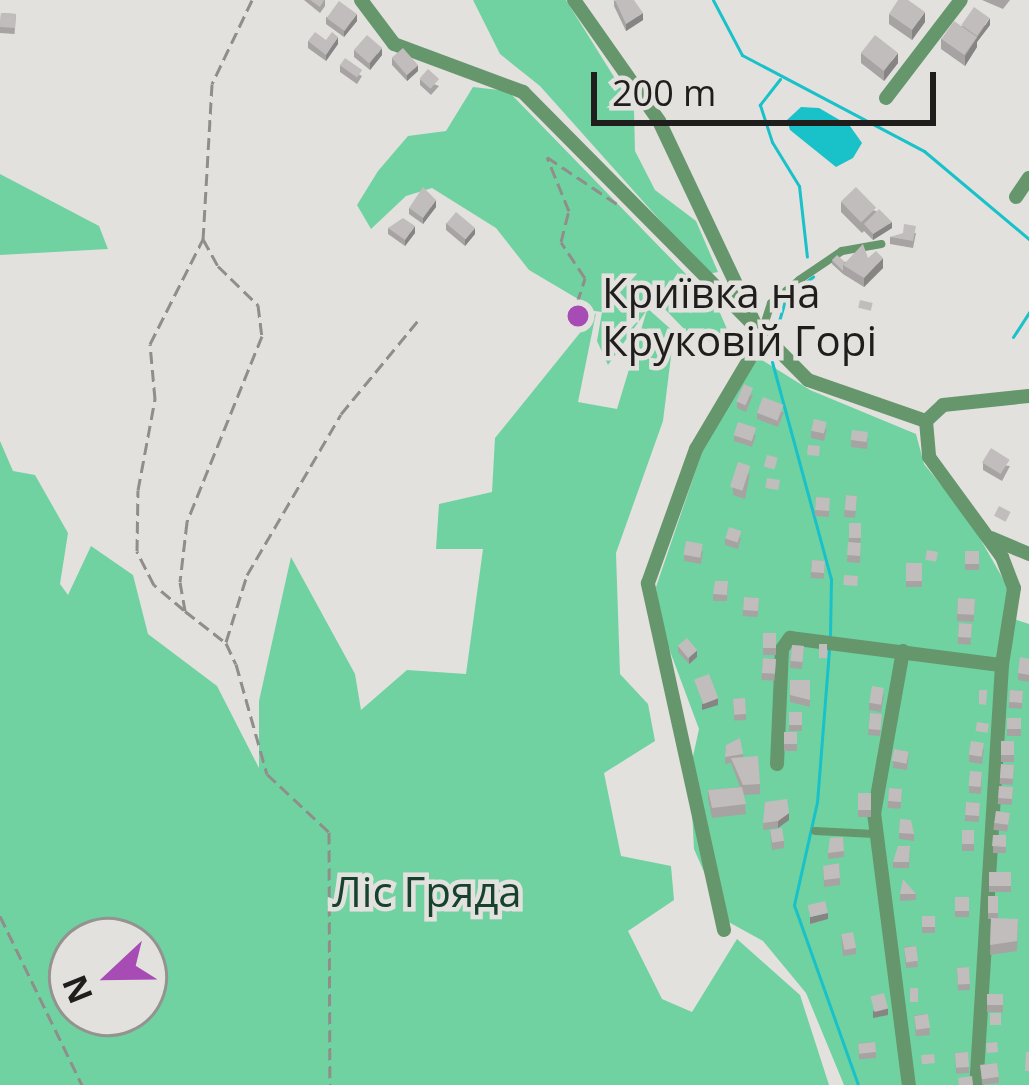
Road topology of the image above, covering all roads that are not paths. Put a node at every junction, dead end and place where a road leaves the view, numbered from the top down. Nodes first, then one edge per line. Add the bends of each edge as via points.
1 (361, 0) edge
2 (574, 0) edge
3 (961, 0) edge
4 (886, 98) dead end
5 (1029, 178) edge
6 (1016, 197) dead end
7 (880, 244) dead end
8 (762, 338) junction
9 (1029, 396) edge
10 (926, 421) junction
11 (987, 536) junction
12 (1029, 554) edge
13 (903, 651) junction
14 (1002, 664) junction
15 (777, 764) dead end
16 (815, 831) dead end
17 (877, 834) junction
18 (724, 930) dead end
19 (909, 1085) edge
20 (976, 1085) edge

1 - 8 street via 394,44 523,92
2 - 8 street via 659,121
3 - 4 street
5 - 6 street
7 - 8 lane via 842,251 799,280 767,309
8 - 10 street via 808,380
8 - 18 street via 696,449 648,583
9 - 10 street via 943,405
10 - 11 street via 929,457
11 - 12 street
11 - 14 street via 1014,587
13 - 14 street
13 - 15 street via 784,642
13 - 17 street
14 - 20 street
16 - 17 lane
17 - 19 street

